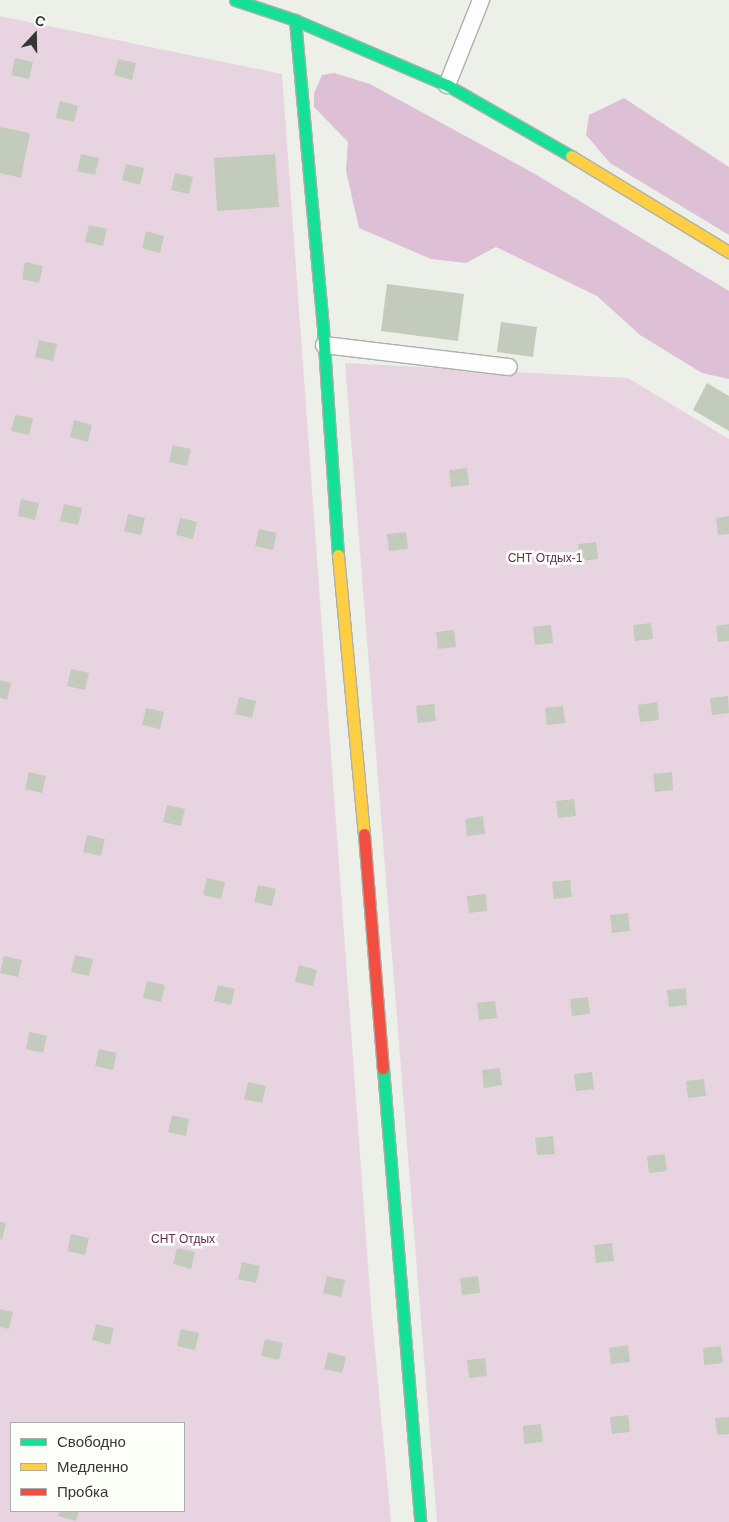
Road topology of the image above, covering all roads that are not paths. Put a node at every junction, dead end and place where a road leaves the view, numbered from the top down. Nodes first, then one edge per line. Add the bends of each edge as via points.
1 (235, 0) edge
2 (481, 0) edge
3 (295, 20) junction
4 (447, 85) junction
5 (729, 252) edge
6 (324, 345) junction
7 (509, 367) dead end
8 (420, 1522) edge

1 - 3 street
2 - 4 lane
3 - 4 street
3 - 6 street
4 - 5 street via 542,138
6 - 7 lane
6 - 8 street via 332,498 365,846

